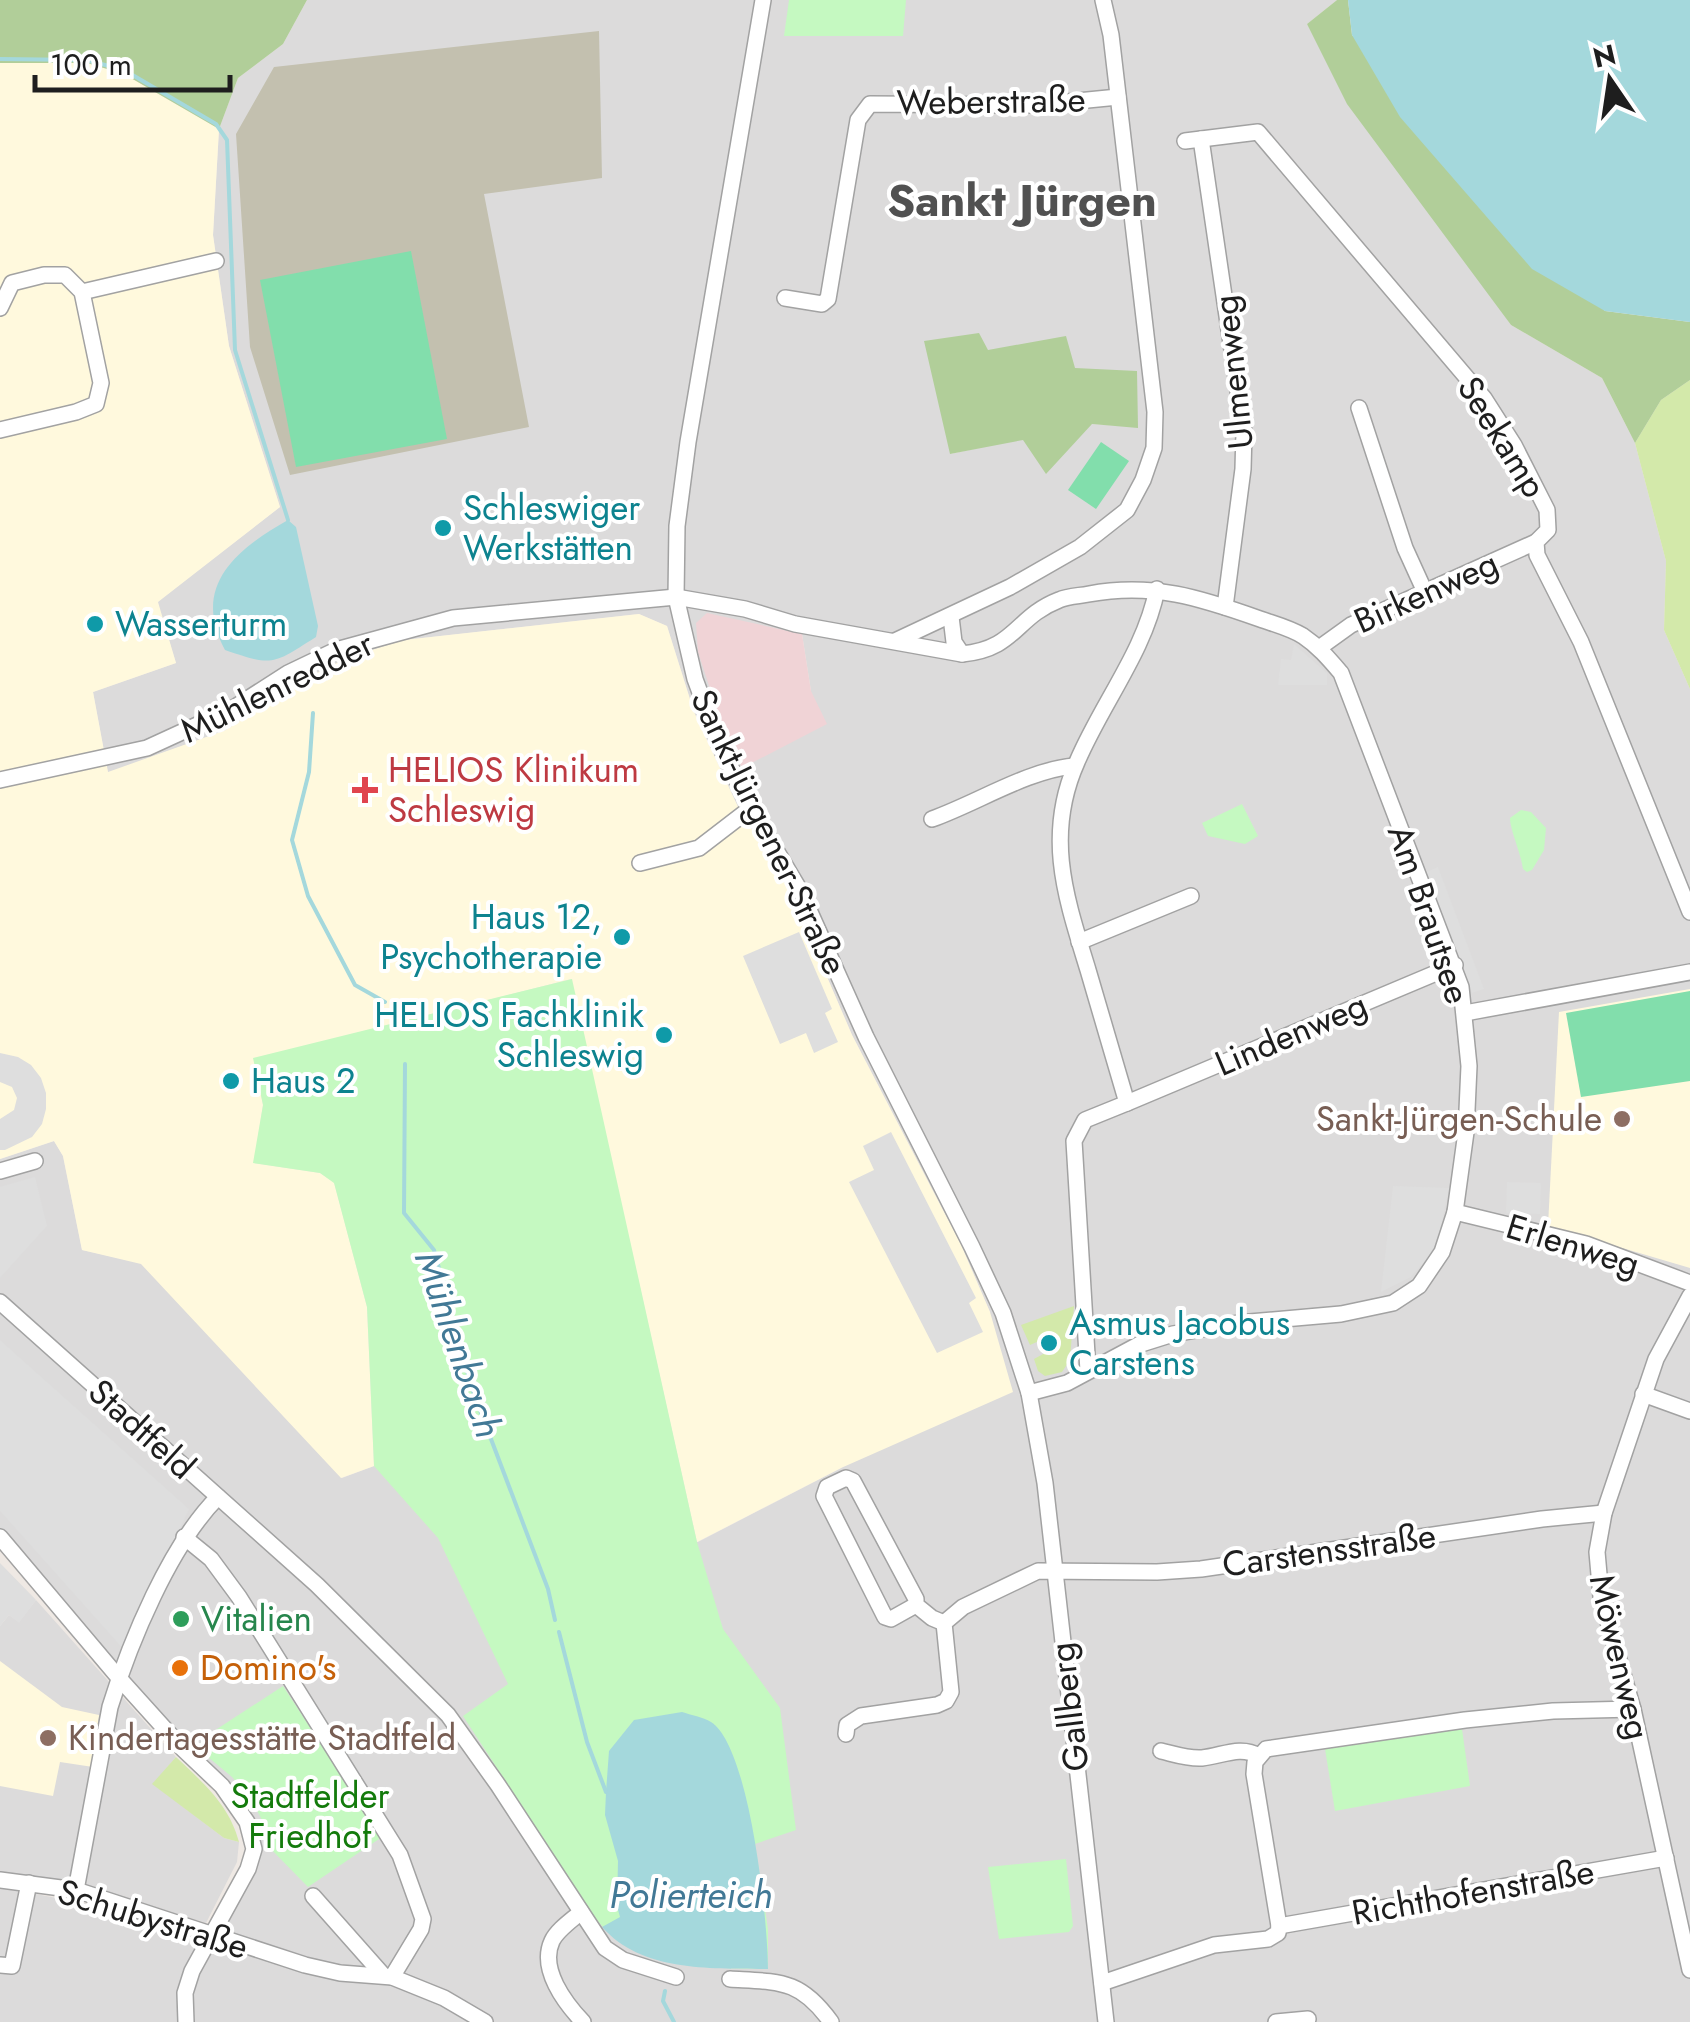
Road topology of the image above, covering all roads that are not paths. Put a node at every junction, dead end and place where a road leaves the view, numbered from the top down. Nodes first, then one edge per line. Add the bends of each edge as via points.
1 (763, 0) edge
2 (1102, 0) edge
3 (1118, 97) junction
4 (1193, 140) joint
5 (216, 261) dead end
6 (82, 292) junction
7 (785, 298) dead end
8 (0, 308) edge
9 (1359, 408) dead end
10 (0, 430) edge
11 (1536, 542) junction
12 (1158, 589) junction
13 (1425, 592) junction
14 (676, 597) junction
15 (1226, 607) junction
16 (951, 617) junction
17 (895, 641) junction
18 (1319, 648) junction
19 (962, 654) junction
20 (1074, 766) junction
21 (0, 780) edge
22 (751, 808) junction
23 (932, 819) dead end
24 (640, 863) dead end
25 (1191, 896) dead end
26 (1690, 912) edge
27 (1079, 942) junction
28 (1455, 964) junction
29 (1690, 972) edge
30 (1465, 1013) junction
31 (1127, 1103) junction
32 (36, 1161) dead end
33 (0, 1171) edge
34 (1454, 1212) junction
35 (1690, 1283) edge
36 (1690, 1296) edge
37 (0, 1302) edge
38 (1088, 1371) junction
39 (1029, 1393) junction
40 (1643, 1394) junction
41 (1690, 1411) edge
42 (218, 1496) junction
43 (1604, 1513) junction
44 (184, 1537) junction
45 (0, 1538) edge
46 (1054, 1572) junction
47 (916, 1605) junction
48 (944, 1623) junction
49 (119, 1678) junction
50 (1632, 1709) junction
51 (846, 1734) dead end
52 (1161, 1750) dead end
53 (1259, 1756) junction
54 (1666, 1858) junction
55 (0, 1880) edge
56 (28, 1884) junction
57 (76, 1890) junction
58 (313, 1896) dead end
59 (581, 1912) junction
60 (1280, 1926) junction
61 (210, 1934) junction
62 (0, 1965) edge
63 (1690, 1970) edge
64 (388, 1976) junction
65 (676, 1978) dead end
66 (730, 1979) dead end
67 (1102, 1984) junction
68 (1308, 2019) dead end
69 (577, 2020) edge
70 (186, 2022) edge
71 (485, 2022) edge
72 (831, 2022) edge
73 (1106, 2022) edge
74 (1276, 2022) edge

1 - 14 street, Sankt-Jürgener-Straße via 688,442 676,526
2 - 3 street
3 - 7 street, Weberstraße via 1036,105 870,104 858,120 828,298 822,304
3 - 16 street via 1152,372 1154,448 1127,510 1109,526
4 - 11 street, Seekamp via 1258,132 1461,368 1539,490 1550,522
4 - 15 street, Ulmenweg via 1244,432
5 - 6 street
6 - 8 street via 65,274 44,275 12,283
6 - 10 street via 101,384 96,404
9 - 13 street
11 - 13 street, Birkenweg
11 - 26 street, Seekamp
12 - 15 street, Am Brautsee
12 - 19 street, Am Brautsee via 1121,588 1059,600 1007,640
12 - 20 street via 1151,621
13 - 18 street, Birkenweg via 1351,625
14 - 17 street, Mühlenredder
14 - 21 street, Mühlenredder via 524,609 396,631 336,650 147,748
14 - 22 street, Sankt-Jürgener-Straße via 695,679
15 - 18 street, Am Brautsee via 1300,634
16 - 17 street
16 - 19 street
17 - 19 street, Am Brautsee
18 - 28 street, Am Brautsee via 1341,673
20 - 23 street via 1034,775
20 - 27 street via 1058,840
22 - 24 street via 699,848
22 - 39 street, Sankt-Jürgener-Straße via 800,892 980,1263
25 - 27 street
27 - 31 street
28 - 30 street, Am Brautsee
28 - 31 street, Lindenweg
29 - 30 street
30 - 34 street, Am Brautsee via 1466,1132
31 - 38 street, Lindenweg via 1085,1120 1074,1142
32 - 33 street
34 - 35 street, Erlenweg via 1586,1244
34 - 38 street, Am Brautsee via 1442,1252 1393,1304 1174,1334
36 - 40 street, Möwenweg
37 - 42 street, Stadtfeld
38 - 39 street, Am Brautsee
39 - 46 street, Gallberg
40 - 41 street
40 - 43 street, Möwenweg
42 - 44 street, Stadtfeld
42 - 59 street via 448,1716
43 - 46 street, Carstensstraße via 1201,1569
43 - 50 street, Möwenweg via 1597,1552 1601,1596
44 - 49 street, Stadtfeld
44 - 64 street via 211,1559 239,1597 400,1855 423,1919
45 - 49 street
46 - 48 street, Carstensstraße via 1012,1581
46 - 67 street, Gallberg
47 - 47 street via 853,1480 827,1486 824,1496 884,1618
47 - 48 street
48 - 51 street via 951,1692 946,1701 861,1716
49 - 57 street, Stadtfeld
49 - 61 street via 222,1786 247,1822 254,1848 248,1869
50 - 53 street via 1464,1720 1278,1746
50 - 54 street, Möwenweg
52 - 53 street via 1202,1758 1242,1750
53 - 60 street via 1254,1774
54 - 60 street, Richthofenstraße
54 - 63 street, Möwenweg
55 - 56 street, Schubystraße
56 - 57 street, Schubystraße
56 - 62 street via 12,1966
57 - 61 street, Schubystraße
58 - 64 street
59 - 65 street via 594,1936 623,1960
59 - 69 street via 553,1939 548,1958 556,1987
60 - 67 street, Richthofenstraße via 1268,1939 1214,1945
61 - 64 street, Schubystraße via 340,1974
61 - 70 street via 186,1993
64 - 71 street
66 - 72 street via 793,1985
67 - 73 street, Gallberg
68 - 74 street

